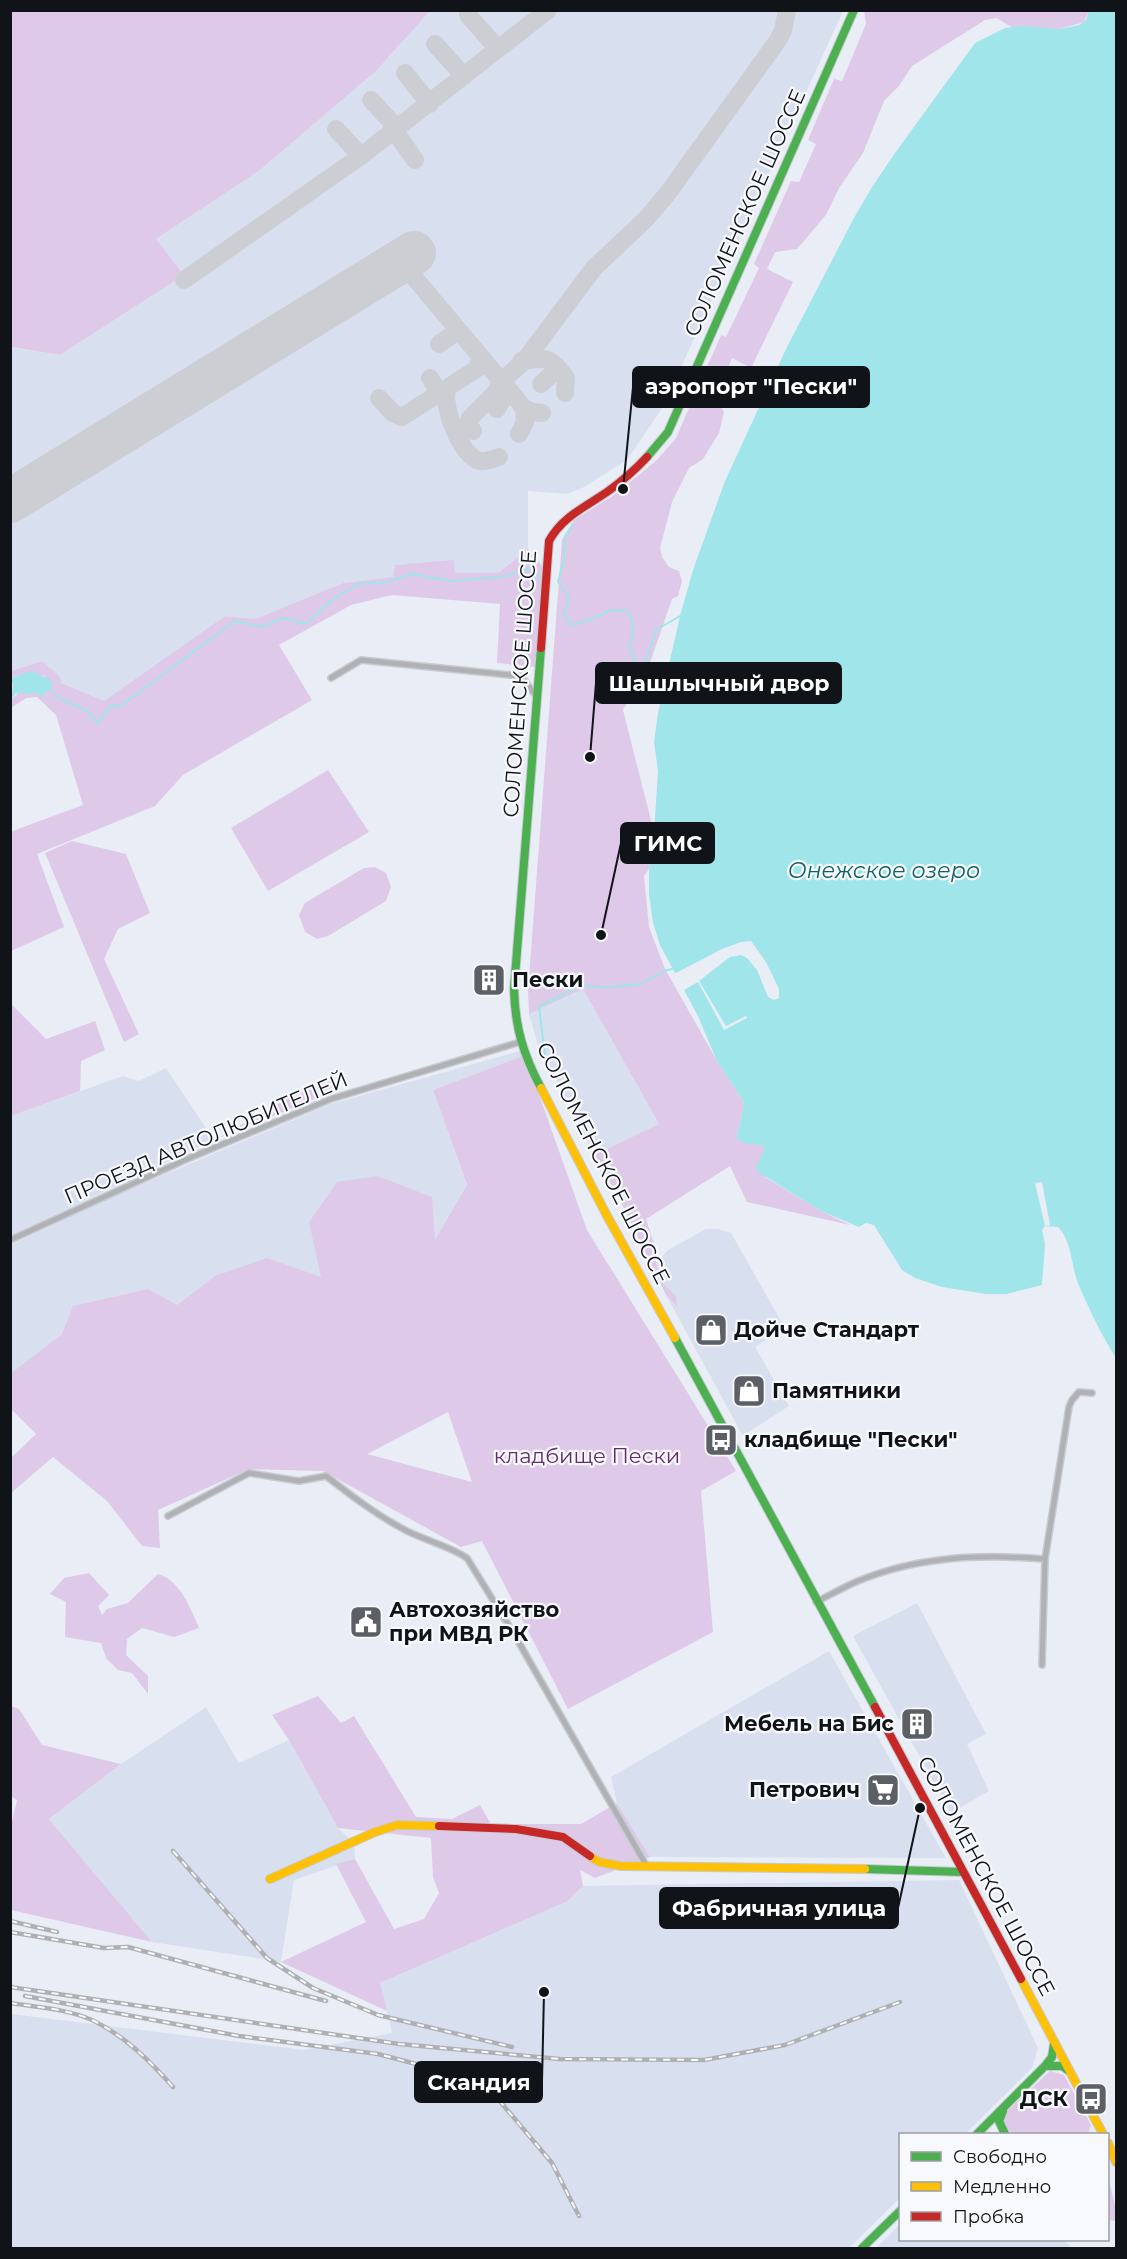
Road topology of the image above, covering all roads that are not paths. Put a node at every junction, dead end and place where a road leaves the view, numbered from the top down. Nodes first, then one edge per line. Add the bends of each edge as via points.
1 (854, 10) edge
2 (331, 678) dead end
3 (536, 696) junction
4 (520, 1042) junction
5 (10, 1240) edge
6 (1092, 1392) dead end
7 (168, 1516) dead end
8 (1045, 1559) junction
9 (816, 1602) junction
10 (1042, 1665) dead end
11 (646, 1865) junction
12 (963, 1872) junction
13 (270, 1879) dead end
14 (1054, 2043) junction
15 (1045, 2066) junction
16 (1069, 2072) junction
17 (1003, 2109) junction
18 (1097, 2124) junction
19 (978, 2133) edge
20 (1005, 2133) edge
21 (1094, 2133) edge
22 (1102, 2133) edge
23 (1109, 2147) edge
24 (1116, 2162) edge
25 (899, 2212) edge
26 (862, 2248) edge

1 - 3 main road, СОЛОМЕНСКОЕ ШОССЕ via 668,432 619,483 555,528 549,541
2 - 3 street via 361,660 521,676
3 - 4 main road, СОЛОМЕНСКОЕ ШОССЕ via 514,989
4 - 5 street, ПРОЕЗД АВТОЛЮБИТЕЛЕЙ via 331,1099
4 - 9 main road, СОЛОМЕНСКОЕ ШОССЕ via 606,1214
6 - 8 street via 1079,1392 1069,1407
7 - 11 street via 249,1473 299,1481 326,1476 380,1516 467,1558
8 - 9 street via 996,1555 903,1566 858,1581
8 - 10 street
9 - 12 main road, СОЛОМЕНСКОЕ ШОССЕ
11 - 12 main road
11 - 13 main road via 599,1862 563,1837 516,1828 397,1825
12 - 14 main road, СОЛОМЕНСКОЕ ШОССЕ
14 - 15 main road via 1052,2057
14 - 16 main road, СОЛОМЕНСКОЕ ШОССЕ
15 - 16 main road via 1062,2066
15 - 17 main road
16 - 18 main road, СОЛОМЕНСКОЕ ШОССЕ
17 - 19 main road
17 - 20 main road via 999,2121
18 - 21 main road
18 - 22 main road, СОЛОМЕНСКОЕ ШОССЕ
23 - 24 main road
25 - 26 main road

